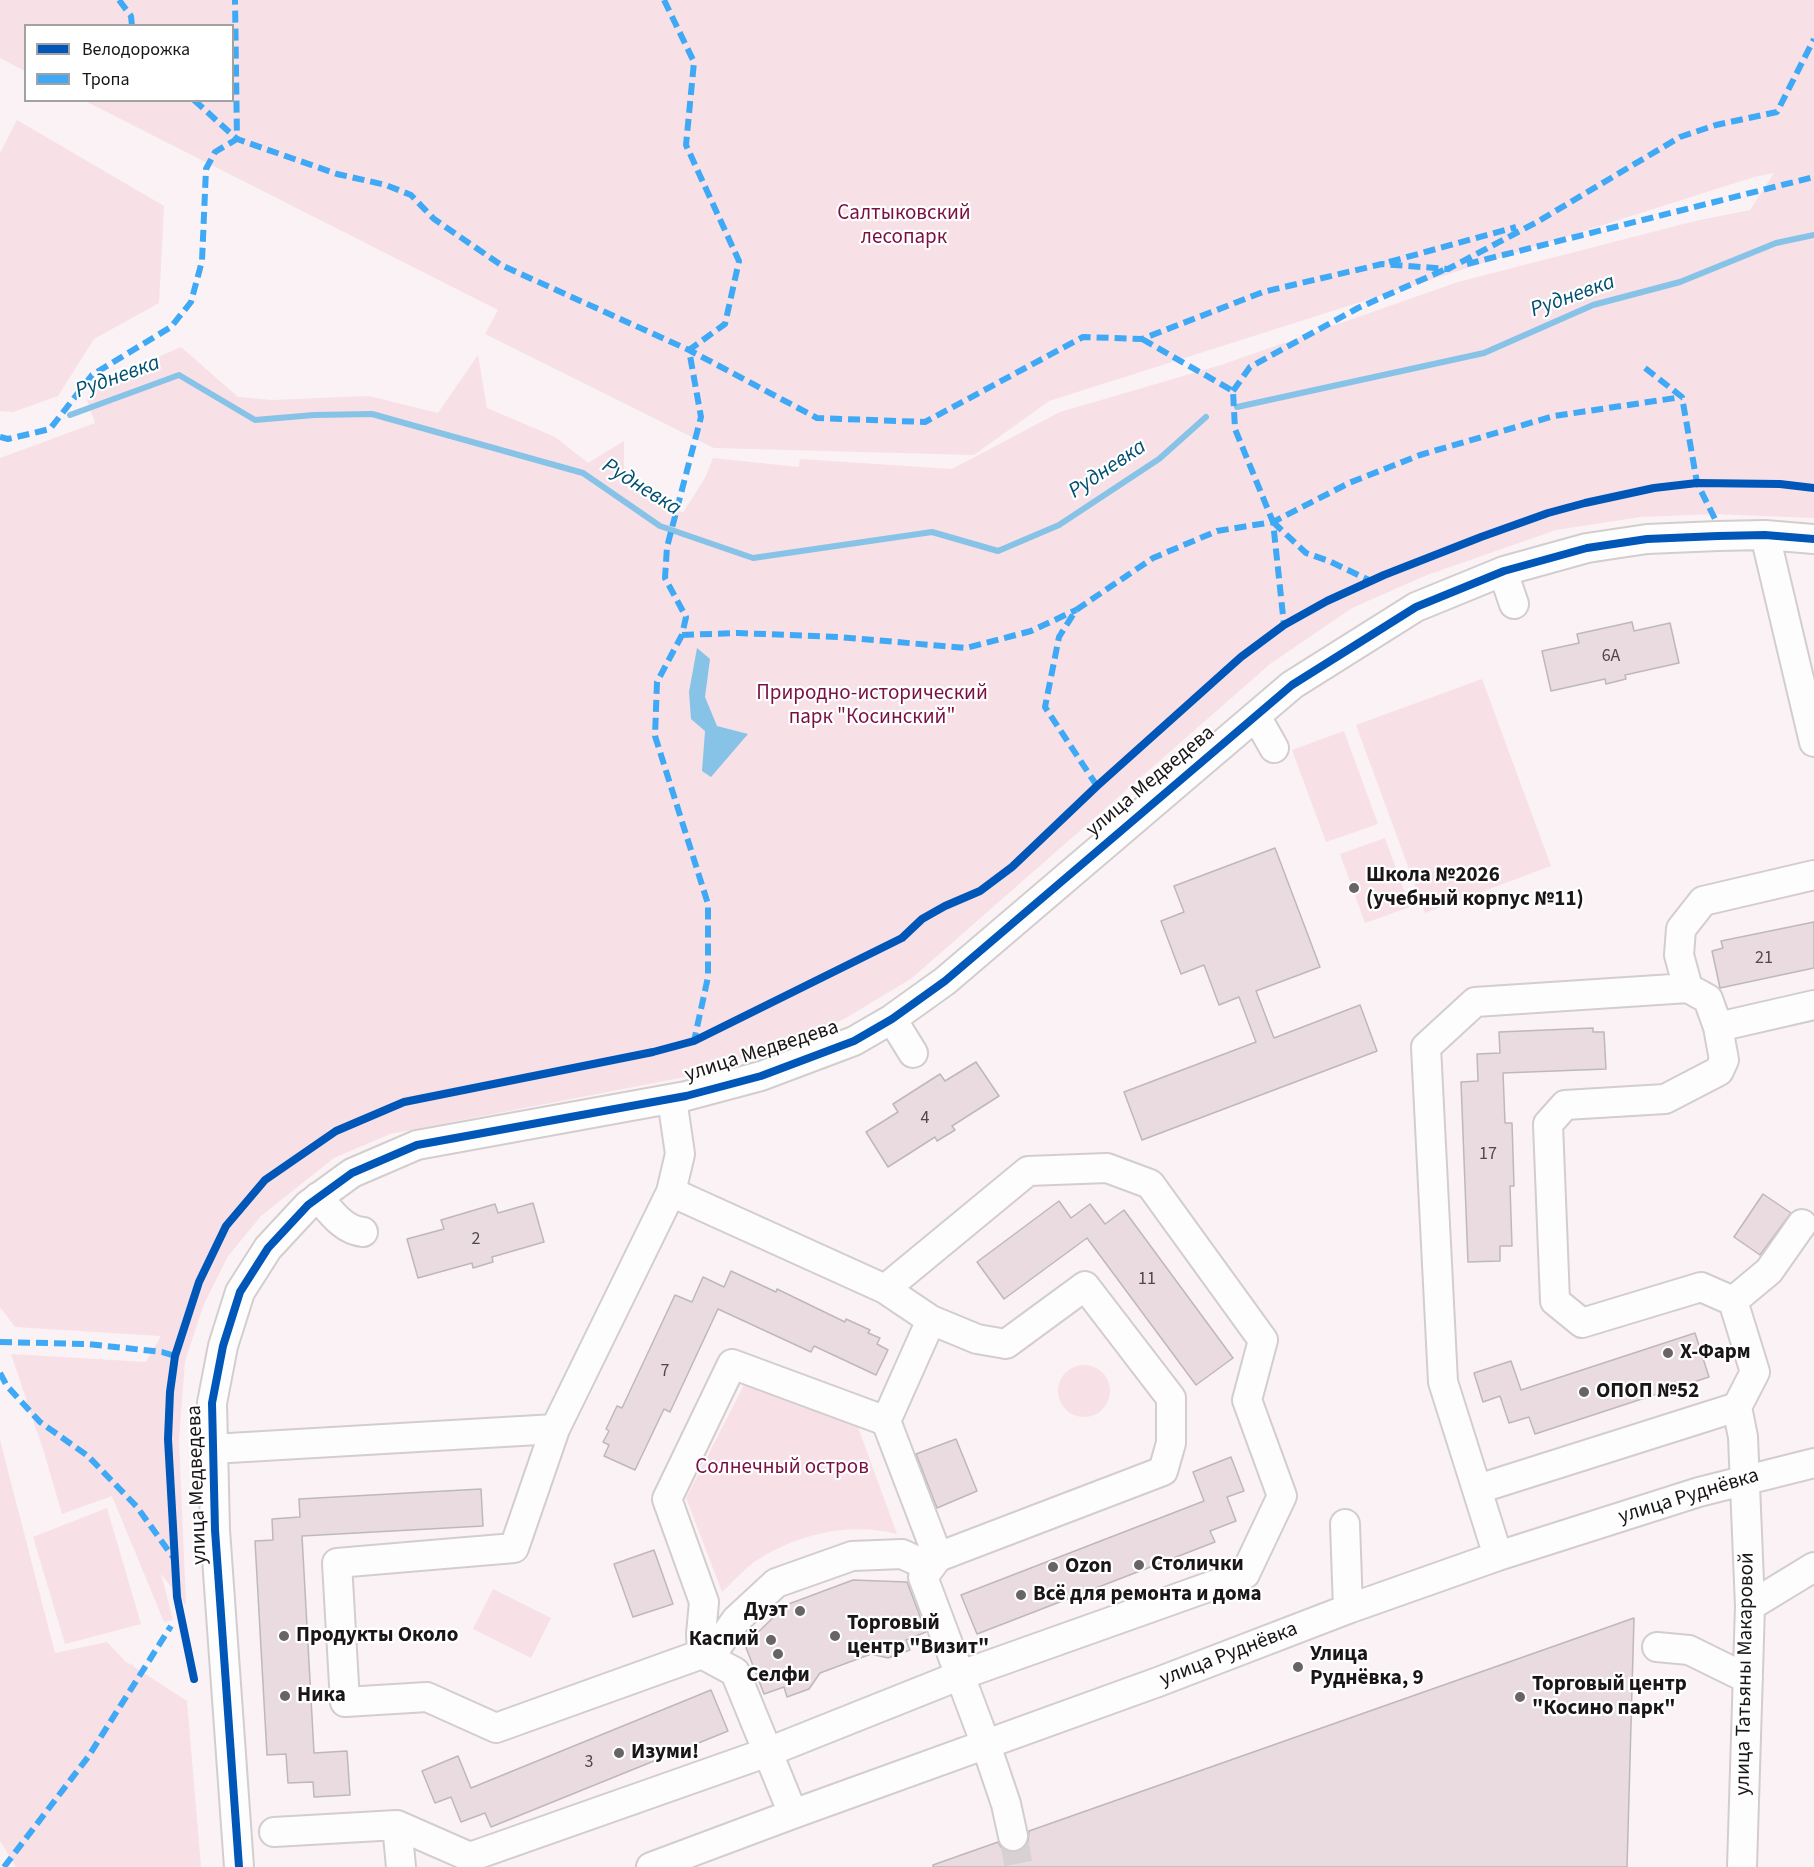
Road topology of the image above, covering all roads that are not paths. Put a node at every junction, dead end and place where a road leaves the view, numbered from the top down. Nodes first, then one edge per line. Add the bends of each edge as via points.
1 (1764, 535) junction
2 (1814, 539) edge
3 (1503, 572) junction
4 (1514, 604) dead end
5 (1256, 716) junction
6 (1814, 742) edge
7 (1274, 748) dead end
8 (1814, 875) edge
9 (1688, 988) junction
10 (1814, 1005) edge
11 (892, 1018) junction
12 (1718, 1027) junction
13 (913, 1053) dead end
14 (672, 1099) junction
15 (671, 1192) junction
16 (318, 1197) junction
17 (1802, 1224) dead end
18 (363, 1232) dead end
19 (885, 1289) junction
20 (1733, 1301) junction
21 (931, 1320) junction
22 (1737, 1407) junction
23 (886, 1421) junction
24 (555, 1429) junction
25 (212, 1449) junction
26 (1814, 1463) edge
27 (1744, 1480) junction
28 (1478, 1489) junction
29 (1345, 1524) dead end
30 (1498, 1556) junction
31 (934, 1562) junction
32 (1814, 1567) edge
33 (1750, 1606) junction
34 (1348, 1609) junction
35 (1657, 1647) dead end
36 (706, 1656) junction
37 (961, 1676) junction
38 (1748, 1679) junction
39 (986, 1745) junction
40 (768, 1752) junction
41 (793, 1814) junction
42 (397, 1825) junction
43 (274, 1832) dead end
44 (1013, 1836) tunnel mouth
45 (660, 1866) edge
46 (238, 1867) edge
47 (401, 1867) edge
48 (1742, 1867) edge

1 - 2 street, улица Медведева
1 - 3 street, улица Медведева via 1647,539 1587,548
1 - 6 street
3 - 4 street
3 - 5 street, улица Медведева via 1416,606 1292,685
5 - 7 street
5 - 11 street, улица Медведева via 945,981
8 - 9 street via 1703,901 1681,928 1679,955
9 - 12 street via 1708,999
9 - 28 street via 1475,1002 1426,1047 1443,1382
10 - 12 street
11 - 13 street
11 - 14 street, улица Медведева via 854,1041 761,1076
12 - 20 street via 1724,1060 1719,1071 1665,1099 1565,1105 1548,1124 1555,1301 1582,1323 1701,1287
14 - 15 street via 680,1154
14 - 16 street, улица Медведева via 417,1145 352,1173
15 - 19 street
15 - 24 street
16 - 18 street via 338,1220
16 - 25 street, улица Медведева via 268,1248 240,1292 223,1346 212,1403
17 - 20 street via 1769,1271
19 - 21 street
19 - 37 street via 1028,1171 1107,1168 1150,1184 1263,1340 1246,1400 1282,1497 1245,1574
20 - 22 street via 1755,1372
21 - 23 street
21 - 31 street via 978,1339 1006,1344 1085,1286 1171,1398 1171,1443 1163,1471
22 - 27 street, улица Татьяны Макаровой via 1743,1437
22 - 28 street
23 - 31 street
23 - 36 street via 732,1364 667,1498 704,1602 701,1634
24 - 25 street
24 - 36 street via 514,1548 337,1563 345,1702 427,1697 496,1728
25 - 46 street, улица Медведева
26 - 27 street, улица Руднёвка
27 - 30 street, улица Руднёвка
27 - 33 street, улица Татьяны Макаровой
28 - 30 street
29 - 34 street
30 - 34 street, улица Руднёвка
31 - 36 street via 902,1554 852,1556 776,1583 736,1620
31 - 37 street via 922,1577
32 - 33 street
33 - 38 street, улица Татьяны Макаровой
34 - 39 street, улица Руднёвка
35 - 38 street via 1689,1650
36 - 40 street via 735,1672
37 - 39 street
37 - 40 street
38 - 48 street, улица Татьяны Макаровой
39 - 41 street, улица Руднёвка
39 - 44 street
40 - 41 street
40 - 42 street via 470,1857
41 - 45 street, улица Руднёвка
42 - 43 street
42 - 47 street

